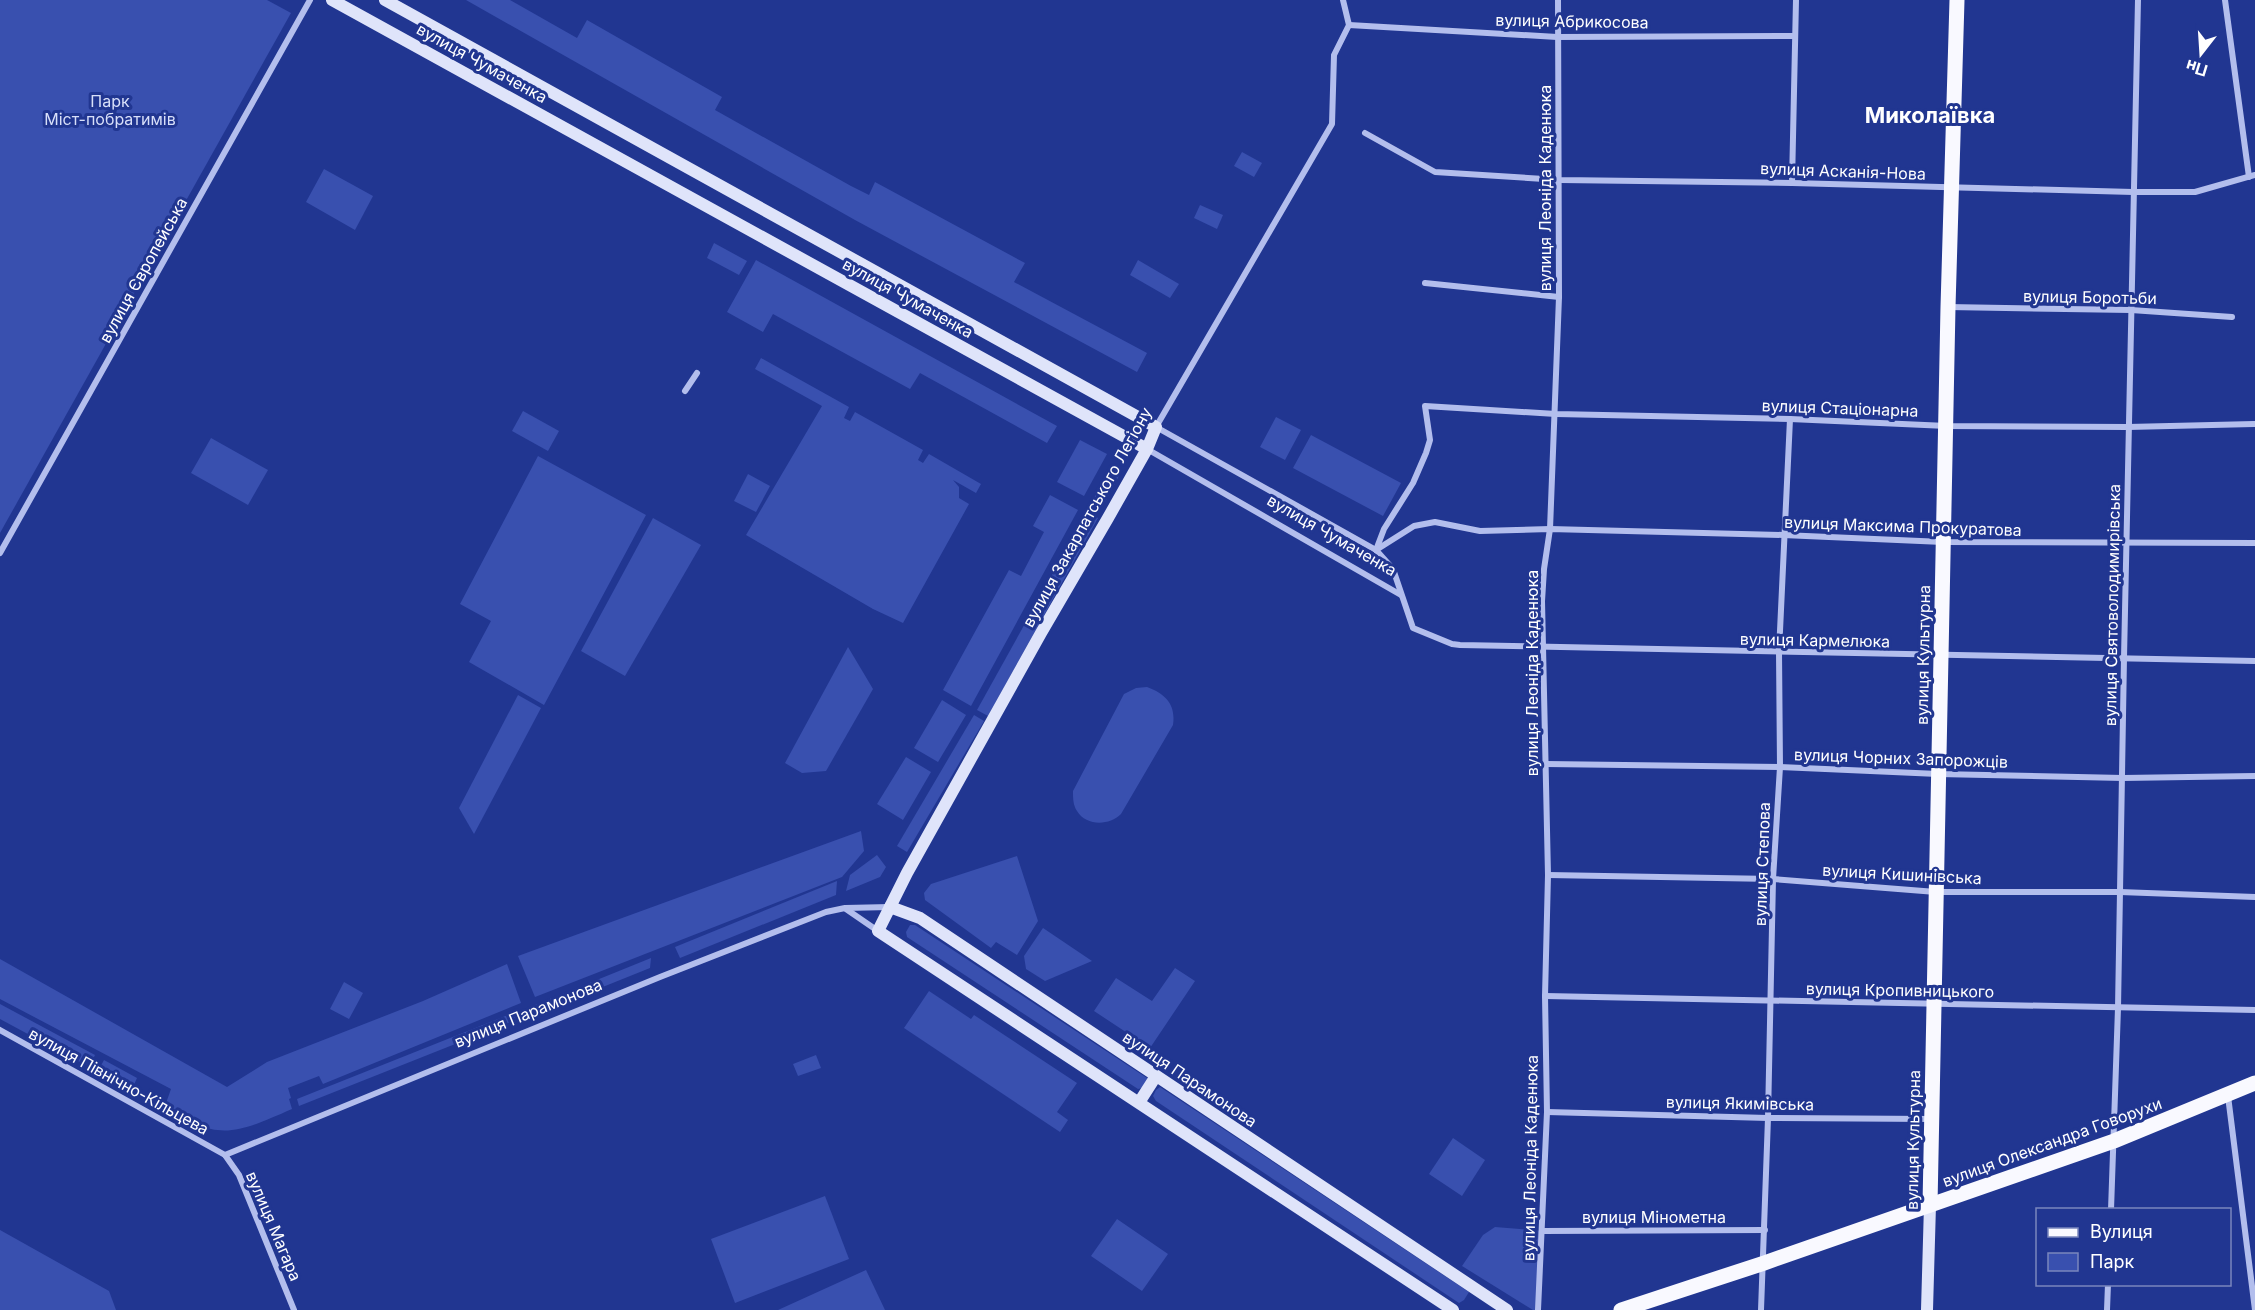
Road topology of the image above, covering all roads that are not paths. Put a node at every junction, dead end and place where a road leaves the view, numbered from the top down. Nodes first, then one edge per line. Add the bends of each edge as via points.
1 (310, 0) edge
2 (332, 0) edge
3 (384, 0) edge
4 (1342, 0) edge
5 (1558, 0) edge
6 (1796, 0) edge
7 (1957, 0) edge
8 (2138, 0) edge
9 (2225, 0) edge
10 (1349, 25) junction
11 (1795, 36) junction
12 (1557, 37) junction
13 (1365, 134) dead end
14 (2252, 176) edge
15 (1560, 180) junction
16 (1792, 183) junction
17 (1952, 188) junction
18 (2133, 192) junction
19 (1425, 283) dead end
20 (1559, 297) junction
21 (1948, 307) junction
22 (2131, 309) junction
23 (2232, 317) dead end
24 (697, 373) dead end
25 (685, 391) dead end
26 (1556, 414) junction
27 (1790, 419) junction
28 (2254, 424) edge
29 (1947, 426) junction
30 (1156, 427) junction
31 (2128, 427) junction
32 (1147, 449) junction
33 (1550, 530) junction
34 (1783, 535) junction
35 (1943, 542) junction
36 (2255, 543) edge
37 (2127, 544) junction
38 (1377, 550) junction
39 (0, 553) edge
40 (1402, 595) junction
41 (1542, 647) junction
42 (1779, 652) junction
43 (1941, 656) junction
44 (2124, 658) junction
45 (2255, 661) edge
46 (1546, 764) junction
47 (1780, 767) junction
48 (1938, 774) junction
49 (2255, 776) edge
50 (2123, 778) junction
51 (1548, 875) junction
52 (1773, 879) junction
53 (1936, 892) junction
54 (2120, 892) junction
55 (2255, 897) edge
56 (845, 908) junction
57 (890, 908) junction
58 (879, 930) junction
59 (1545, 996) junction
60 (1772, 1000) junction
61 (1934, 1005) junction
62 (2118, 1008) junction
63 (2255, 1010) edge
64 (0, 1030) edge
65 (1156, 1076) junction
66 (2255, 1083) edge
67 (2228, 1094) junction
68 (1140, 1101) junction
69 (1547, 1112) junction
70 (1768, 1118) junction
71 (1932, 1119) junction
72 (2114, 1141) junction
73 (225, 1155) junction
74 (1930, 1205) junction
75 (2111, 1208) edge
76 (1765, 1230) junction
77 (1543, 1231) junction
78 (1764, 1263) junction
79 (2108, 1286) edge
80 (294, 1310) edge
81 (1453, 1310) edge
82 (1507, 1310) edge
83 (1538, 1310) edge
84 (1621, 1310) edge
85 (1761, 1310) edge
86 (1927, 1310) edge
87 (2107, 1310) edge
88 (2254, 1310) edge

1 - 39 street, вулиця Європейська
2 - 32 street, вулиця Чумаченка
3 - 30 street, вулиця Чумаченка
4 - 10 street
5 - 12 street, вулиця Леоніда Каденюка
6 - 11 street
7 - 17 main road, вулиця Культурна
8 - 18 street, вулиця Святоволодимирівська
9 - 14 street, вулиця Асканія-Нова
10 - 12 street, вулиця Абрикосова
10 - 30 street, вулиця Закарпатського Легіону via 1334,55 1332,124
11 - 12 street, вулиця Абрикосова
11 - 16 street
12 - 15 street, вулиця Леоніда Каденюка
13 - 15 street, вулиця Асканія-Нова via 1435,172
14 - 18 street, вулиця Асканія-Нова via 2196,192
15 - 16 street, вулиця Асканія-Нова
15 - 20 street, вулиця Леоніда Каденюка
16 - 17 street, вулиця Асканія-Нова
17 - 18 street, вулиця Асканія-Нова
17 - 21 main road, вулиця Культурна
18 - 22 street, вулиця Святоволодимирівська
19 - 20 street
20 - 26 street, вулиця Леоніда Каденюка
21 - 22 street, вулиця Боротьби
21 - 29 main road, вулиця Культурна
22 - 23 street, вулиця Боротьби
22 - 31 street, вулиця Святоволодимирівська
24 - 25 street
26 - 27 street, вулиця Стаціонарна
26 - 33 street, вулиця Леоніда Каденюка
26 - 38 street, вулиця Стаціонарна via 1425,406 1430,440 1426,453 1413,483 1384,529
27 - 29 street, вулиця Стаціонарна
27 - 34 street, вулиця Степова
28 - 31 street, вулиця Стаціонарна
29 - 31 street, вулиця Стаціонарна
29 - 35 main road, вулиця Культурна
30 - 32 street, вулиця Закарпатського Легіону
30 - 38 street, вулиця Чумаченка
31 - 37 street, вулиця Святоволодимирівська
32 - 40 street, вулиця Чумаченка
32 - 57 street, вулиця Закарпатського Легіону
33 - 34 street, вулиця Максима Прокуратова
33 - 38 street, вулиця Максима Прокуратова via 1480,531 1426,522
33 - 41 street, вулиця Леоніда Каденюка via 1544,569
34 - 35 street, вулиця Максима Прокуратова
34 - 42 street, вулиця Степова
35 - 37 street, вулиця Максима Прокуратова
35 - 43 main road, вулиця Культурна
36 - 37 street, вулиця Максима Прокуратова
37 - 44 street, вулиця Святоволодимирівська
38 - 40 street, вулиця Чумаченка via 1393,569
40 - 41 street, вулиця Кармелюка via 1413,628 1452,644
41 - 42 street, вулиця Кармелюка
41 - 46 street, вулиця Леоніда Каденюка
42 - 43 street, вулиця Кармелюка
42 - 47 street, вулиця Степова
43 - 44 street, вулиця Кармелюка
43 - 48 main road, вулиця Культурна
44 - 45 street, вулиця Кармелюка
44 - 50 street, вулиця Святоволодимирівська
46 - 47 street, вулиця Чорних Запорожців
46 - 51 street, вулиця Леоніда Каденюка
47 - 48 street, вулиця Чорних Запорожців
47 - 52 street, вулиця Степова
48 - 50 street, вулиця Чорних Запорожців
48 - 53 main road, вулиця Культурна
49 - 50 street, вулиця Чорних Запорожців
50 - 54 street, вулиця Святоволодимирівська
51 - 52 street, вулиця Кишинівська
51 - 59 street, вулиця Леоніда Каденюка
52 - 53 street, вулиця Кишинівська
52 - 60 street, вулиця Степова
53 - 54 street, вулиця Кишинівська
53 - 61 main road, вулиця Культурна
54 - 55 street, вулиця Кишинівська
54 - 62 street, вулиця Святоволодимирівська
56 - 57 street, вулиця Парамонова
56 - 58 street
56 - 73 street, вулиця Парамонова via 667,974
57 - 58 street, вулиця Закарпатського Легіону
57 - 65 street, вулиця Парамонова via 920,918
58 - 68 street
59 - 60 street, вулиця Кропивницького
59 - 69 street, вулиця Леоніда Каденюка
60 - 61 street, вулиця Кропивницького
60 - 70 street, вулиця Степова
61 - 62 street, вулиця Кропивницького
61 - 71 main road, вулиця Культурна
62 - 63 street, вулиця Кропивницького
62 - 72 street, вулиця Святоволодимирівська
64 - 73 street, вулиця Північно-Кільцева
65 - 68 street
65 - 82 street, вулиця Парамонова
66 - 67 main road, вулиця Олександра Говорухи
67 - 72 main road, вулиця Олександра Говорухи
67 - 88 street
68 - 81 street
69 - 70 street, вулиця Якимівська
69 - 77 street, вулиця Леоніда Каденюка
70 - 71 street, вулиця Якимівська
70 - 76 street, вулиця Степова
71 - 74 main road, вулиця Культурна
72 - 74 main road, вулиця Олександра Говорухи
72 - 75 street, вулиця Святоволодимирівська
73 - 80 street, вулиця Магара via 238,1174
74 - 78 main road, вулиця Олександра Говорухи
74 - 86 street, вулиця Культурна
76 - 77 street, вулиця Мінометна
76 - 78 street, вулиця Степова
77 - 83 street, вулиця Леоніда Каденюка
78 - 84 main road, вулиця Олександра Говорухи
78 - 85 street, вулиця Степова
79 - 87 street

